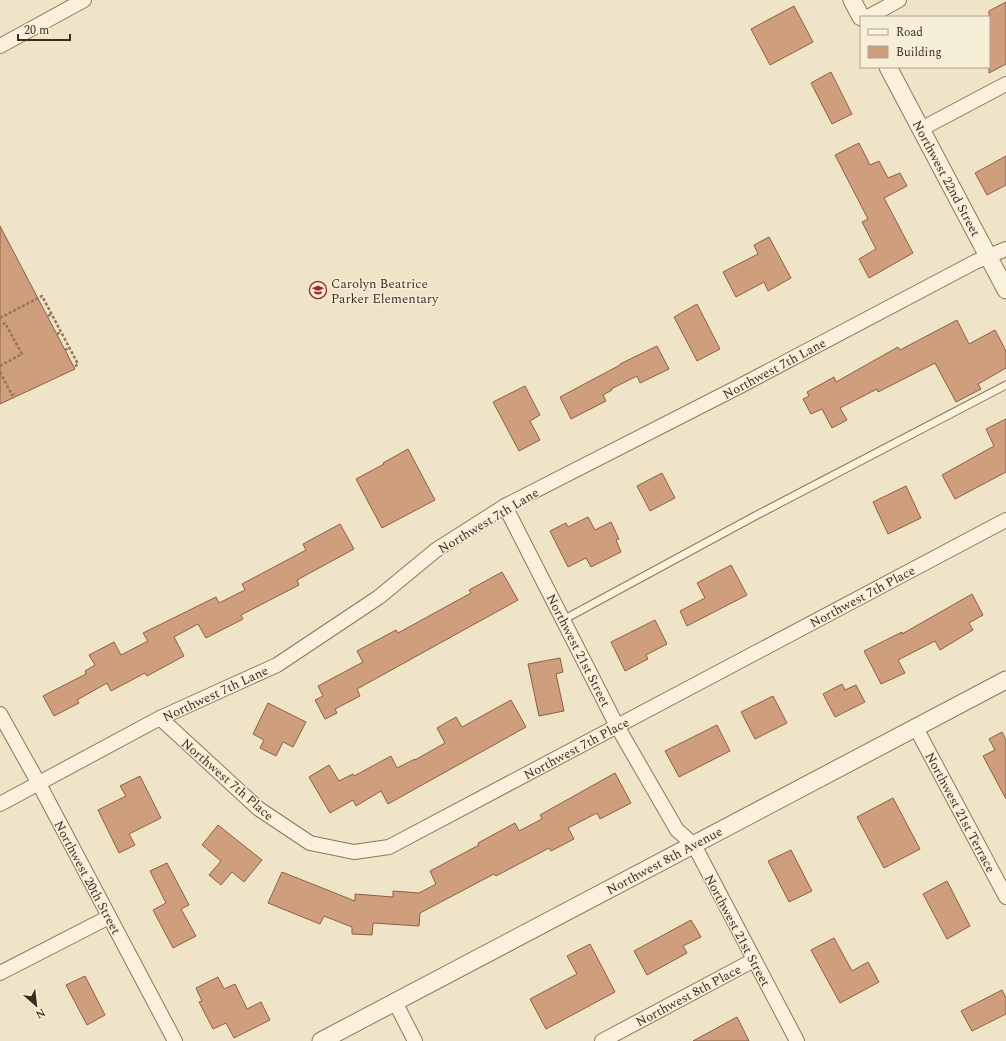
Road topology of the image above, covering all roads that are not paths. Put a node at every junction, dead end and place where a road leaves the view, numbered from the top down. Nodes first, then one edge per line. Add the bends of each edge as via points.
1 (84, 0) edge
2 (852, 0) edge
3 (899, 0) edge
4 (860, 16) edge
5 (870, 16) edge
6 (0, 46) edge
7 (889, 68) edge
8 (1006, 84) edge
9 (921, 129) junction
10 (1006, 238) edge
11 (1006, 249) edge
12 (988, 256) junction
13 (1006, 290) edge
14 (1006, 385) edge
15 (505, 506) junction
16 (1006, 520) edge
17 (563, 620) junction
18 (1006, 680) edge
19 (0, 714) edge
20 (160, 718) junction
21 (618, 726) junction
22 (916, 728) junction
23 (38, 782) junction
24 (0, 804) edge
25 (694, 845) junction
26 (1006, 897) edge
27 (109, 917) junction
28 (754, 960) junction
29 (0, 973) edge
30 (395, 1002) junction
31 (175, 1041) edge
32 (321, 1041) edge
33 (415, 1041) edge
34 (602, 1041) edge
35 (797, 1041) edge

1 - 6 street
2 - 4 street
3 - 5 street
7 - 9 street, Northwest 22nd Street
8 - 9 street
9 - 12 street, Northwest 22nd Street
10 - 12 street, Northwest 7th Lane
11 - 12 street, Northwest 7th Lane
12 - 13 street, Northwest 22nd Street
12 - 15 street, Northwest 7th Lane
14 - 17 lane
15 - 17 street, Northwest 21st Street
15 - 20 street, Northwest 7th Lane via 436,550 378,597 277,666
16 - 21 street, Northwest 7th Place
17 - 21 street, Northwest 21st Street
18 - 22 street, Northwest 8th Avenue
19 - 23 street, Northwest 20th Street
20 - 21 street, Northwest 7th Place via 266,814 310,843 354,852 389,847
20 - 23 street, Northwest 7th Lane
21 - 25 street, Northwest 21st Street via 677,830
22 - 25 street, Northwest 8th Avenue
22 - 26 street, Northwest 21st Terrace
23 - 24 street, Northwest 7th Lane
23 - 27 street, Northwest 20th Street
25 - 28 street, Northwest 21st Street
25 - 30 street, Northwest 8th Avenue
27 - 29 street
27 - 31 street, Northwest 20th Street
28 - 34 street, Northwest 8th Place
28 - 35 street, Northwest 21st Street
30 - 32 street, Northwest 8th Avenue
30 - 33 street

